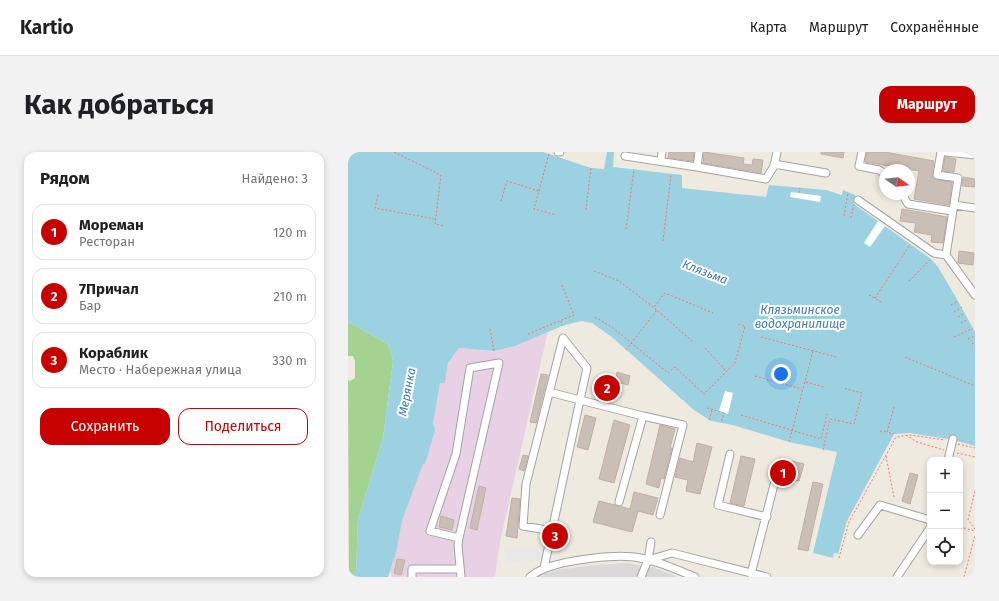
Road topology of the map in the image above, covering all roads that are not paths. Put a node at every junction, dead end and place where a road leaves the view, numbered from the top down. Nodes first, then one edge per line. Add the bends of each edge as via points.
1 (662, 152) edge
2 (699, 152) edge
3 (777, 152) edge
4 (862, 152) edge
5 (941, 152) edge
6 (946, 152) edge
7 (975, 155) edge
8 (625, 156) dead end
9 (661, 162) junction
10 (774, 164) junction
11 (697, 167) junction
12 (879, 170) edge
13 (826, 173) dead end
14 (906, 200) edge
15 (856, 202) road end
16 (953, 208) junction
17 (975, 208) edge
18 (946, 255) junction
19 (975, 295) edge
20 (549, 392) junction
21 (580, 400) junction
22 (643, 416) junction
23 (953, 440) road end
24 (730, 454) dead end
25 (949, 457) edge
26 (775, 481) dead end
27 (619, 502) dead end
28 (660, 515) dead end
29 (767, 518) junction
30 (927, 519) edge
31 (929, 529) edge
32 (553, 531) junction
33 (858, 535) dead end
34 (459, 538) junction
35 (651, 542) dead end
36 (648, 560) junction
37 (544, 568) junction
38 (460, 569) junction
39 (751, 574) junction
40 (412, 577) edge
41 (461, 577) edge
42 (530, 577) edge
43 (641, 577) edge
44 (695, 577) edge
45 (767, 577) edge
46 (897, 577) edge

1 - 9 street
2 - 11 street
3 - 10 street
4 - 12 street via 859,166
5 - 16 street via 937,175 958,178
6 - 7 street
8 - 9 street
9 - 11 street
10 - 11 street via 766,179
10 - 13 street
14 - 16 street via 908,204
15 - 18 street via 934,253
16 - 17 street
16 - 18 street
18 - 19 street
20 - 21 street
20 - 21 street via 563,338 588,368
20 - 32 street via 526,484 523,526
21 - 22 street
21 - 32 street
22 - 27 street
22 - 28 street via 683,425
23 - 25 street
24 - 29 street via 718,505
26 - 29 street
29 - 39 street
30 - 33 street via 880,505
31 - 46 street
32 - 37 street
34 - 34 street via 470,493 499,363 470,368 456,454 430,531
34 - 38 street
35 - 36 street
36 - 37 street via 622,556 587,559
36 - 39 street via 672,553
36 - 43 street
36 - 44 street
37 - 42 street
38 - 40 street via 412,569
38 - 41 street
39 - 45 street

